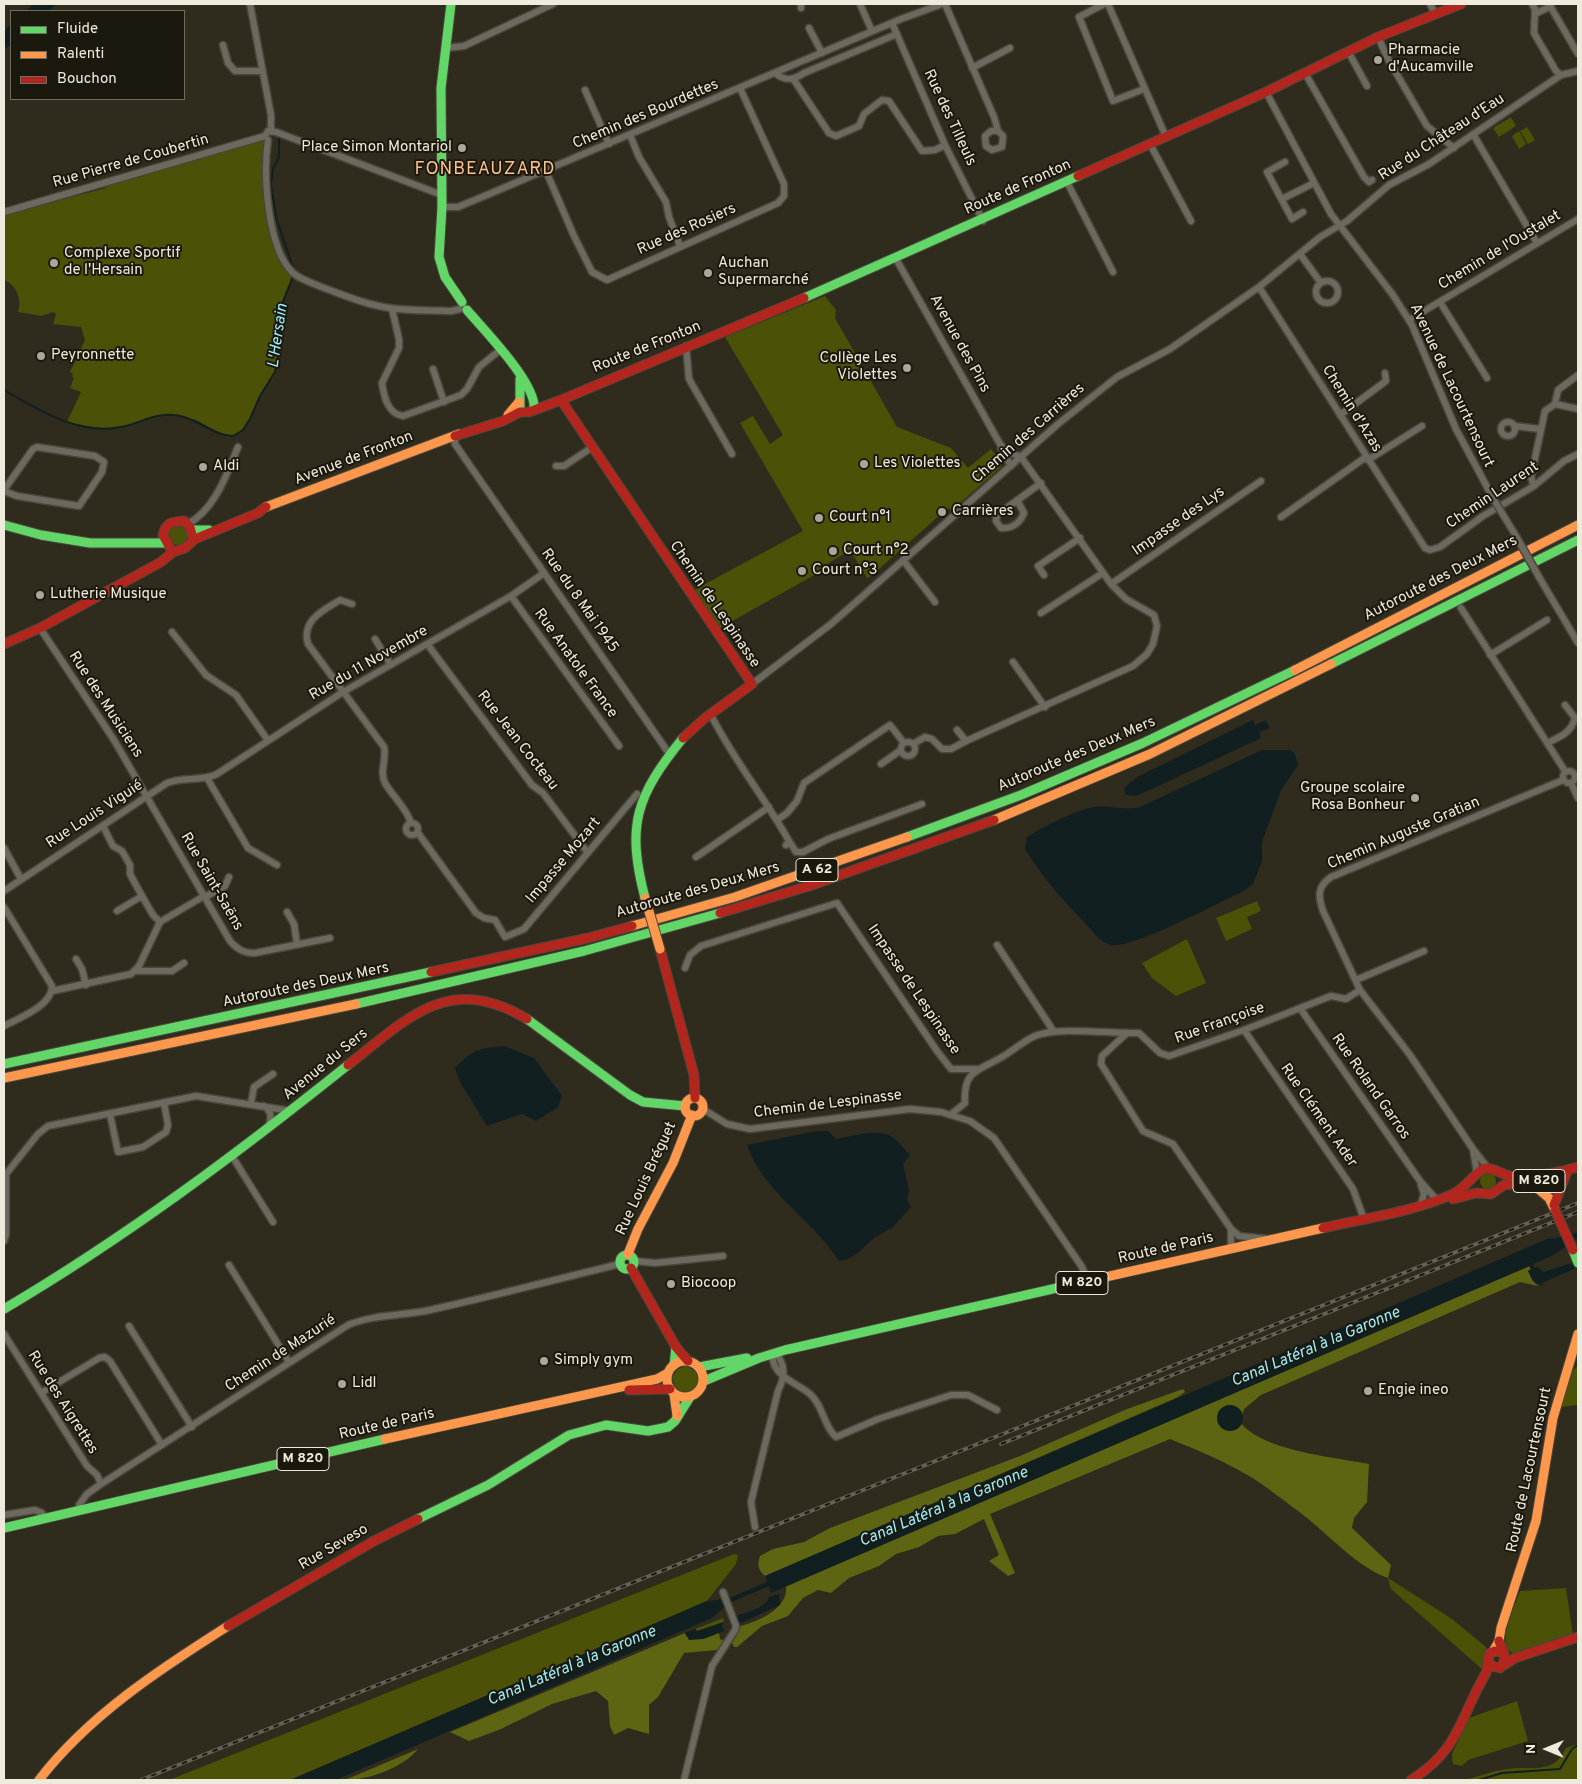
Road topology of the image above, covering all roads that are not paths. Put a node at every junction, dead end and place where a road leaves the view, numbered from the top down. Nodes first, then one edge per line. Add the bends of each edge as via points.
1 (250, 4) edge
2 (451, 4) edge
3 (553, 4) edge
4 (860, 4) edge
5 (943, 4) edge
6 (1104, 4) edge
7 (1108, 4) edge
8 (1430, 4) edge
9 (1461, 4) edge
10 (1532, 4) edge
11 (1550, 5) edge
12 (1435, 13) junction
13 (1535, 14) junction
14 (892, 23) junction
15 (809, 28) dead end
16 (872, 31) junction
17 (896, 34) junction
18 (1378, 37) junction
19 (224, 44) dead end
20 (446, 48) junction
21 (1010, 48) dead end
22 (1348, 52) junction
23 (822, 53) junction
24 (1578, 54) edge
25 (972, 68) junction
26 (262, 71) junction
27 (1578, 71) edge
28 (775, 73) junction
29 (1305, 73) junction
30 (1561, 75) junction
31 (794, 80) junction
32 (1367, 86) dead end
33 (740, 88) junction
34 (1144, 89) junction
35 (585, 90) dead end
36 (1266, 92) junction
37 (998, 131) dead end
38 (272, 132) junction
39 (1473, 134) junction
40 (630, 135) junction
41 (1166, 137) junction
42 (267, 138) junction
43 (609, 144) junction
44 (1150, 144) junction
45 (946, 145) junction
46 (1454, 148) junction
47 (1285, 162) dead end
48 (546, 171) junction
49 (1372, 180) dead end
50 (1067, 182) junction
51 (1314, 183) junction
52 (442, 195) junction
53 (1282, 200) junction
54 (442, 208) junction
55 (4, 212) edge
56 (1303, 212) dead end
57 (983, 221) junction
58 (1191, 221) dead end
59 (1578, 221) edge
60 (1339, 225) junction
61 (1537, 243) junction
62 (680, 246) junction
63 (1300, 254) junction
64 (895, 257) junction
65 (1113, 272) dead end
66 (1321, 283) dead end
67 (1259, 287) junction
68 (1440, 302) junction
69 (463, 307) junction
70 (392, 309) junction
71 (1409, 320) junction
72 (682, 348) junction
73 (500, 350) junction
74 (515, 367) junction
75 (432, 368) dead end
76 (1385, 373) dead end
77 (1578, 375) edge
78 (1487, 378) dead end
79 (583, 389) junction
80 (561, 400) junction
81 (519, 401) junction
82 (444, 402) junction
83 (533, 402) junction
84 (1555, 404) junction
85 (1578, 410) edge
86 (523, 411) junction
87 (1340, 416) junction
88 (1422, 426) dead end
89 (1514, 426) dead end
90 (1540, 429) junction
91 (455, 436) junction
92 (1000, 444) junction
93 (238, 447) dead end
94 (592, 448) junction
95 (732, 454) dead end
96 (1578, 454) edge
97 (1021, 457) junction
98 (1367, 458) junction
99 (556, 466) dead end
100 (1011, 466) junction
101 (1261, 481) dead end
102 (1041, 483) junction
103 (1534, 486) junction
104 (4, 490) edge
105 (1017, 500) junction
106 (265, 508) junction
107 (1281, 517) dead end
108 (4, 525) edge
109 (1578, 525) edge
110 (190, 527) junction
111 (164, 531) junction
112 (1080, 538) junction
113 (1578, 540) edge
114 (152, 541) junction
115 (190, 542) junction
116 (166, 544) junction
117 (1421, 544) joint
118 (177, 550) junction
119 (903, 560) junction
120 (153, 566) junction
121 (544, 573) junction
122 (1104, 573) junction
123 (1044, 575) dead end
124 (1112, 584) junction
125 (511, 596) junction
126 (935, 602) dead end
127 (352, 604) dead end
128 (1461, 608) dead end
129 (1041, 613) dead end
130 (1547, 620) dead end
131 (40, 628) junction
132 (172, 632) dead end
133 (375, 639) dead end
134 (1578, 643) edge
135 (4, 644) edge
136 (428, 645) junction
137 (1490, 655) junction
138 (1013, 662) dead end
139 (391, 665) junction
140 (752, 684) junction
141 (343, 692) junction
142 (1565, 705) dead end
143 (1045, 707) junction
144 (711, 715) junction
145 (957, 730) dead end
146 (267, 739) junction
147 (966, 741) junction
148 (904, 743) junction
149 (1547, 743) junction
150 (913, 744) junction
151 (619, 746) dead end
152 (901, 750) junction
153 (670, 755) junction
154 (881, 764) dead end
155 (1565, 771) junction
156 (1577, 774) edge
157 (206, 778) junction
158 (1563, 780) junction
159 (1571, 783) junction
160 (637, 794) dead end
161 (148, 796) junction
162 (1578, 798) edge
163 (922, 804) dead end
164 (769, 808) junction
165 (623, 809) junction
166 (636, 814) junction
167 (777, 820) junction
168 (411, 823) junction
169 (103, 826) junction
170 (418, 832) junction
171 (4, 848) edge
172 (588, 853) junction
173 (696, 857) dead end
174 (277, 865) dead end
175 (228, 877) dead end
176 (21, 879) junction
177 (4, 891) edge
178 (142, 896) junction
179 (204, 896) junction
180 (4, 907) edge
181 (117, 911) dead end
182 (287, 912) dead end
183 (160, 922) junction
184 (330, 938) dead end
185 (298, 944) junction
186 (997, 946) dead end
187 (1424, 952) dead end
188 (76, 960) dead end
189 (184, 963) dead end
190 (685, 968) dead end
191 (137, 971) junction
192 (1356, 980) junction
193 (86, 985) junction
194 (1360, 990) junction
195 (52, 991) junction
196 (1300, 1008) junction
197 (4, 1026) edge
198 (1244, 1030) junction
199 (1054, 1032) junction
200 (1127, 1033) junction
201 (4, 1064) edge
202 (976, 1069) junction
203 (273, 1074) dead end
204 (4, 1078) edge
205 (695, 1098) junction
206 (164, 1103) junction
207 (251, 1103) junction
208 (263, 1105) junction
209 (685, 1106) junction
210 (702, 1109) junction
211 (291, 1111) junction
212 (110, 1114) junction
213 (692, 1115) junction
214 (950, 1115) junction
215 (264, 1132) junction
216 (1473, 1149) junction
217 (232, 1156) junction
218 (1578, 1167) edge
219 (1488, 1168) junction
220 (1578, 1171) edge
221 (1498, 1173) junction
222 (5, 1174) edge
223 (1566, 1174) junction
224 (1476, 1176) junction
225 (1420, 1181) junction
226 (1530, 1182) junction
227 (1499, 1187) junction
228 (1481, 1193) junction
229 (1436, 1199) junction
230 (1421, 1204) junction
231 (1555, 1208) junction
232 (1405, 1209) junction
233 (1364, 1219) junction
234 (273, 1222) dead end
235 (1232, 1229) junction
236 (1272, 1239) junction
237 (4, 1241) edge
238 (1231, 1249) junction
239 (628, 1254) junction
240 (723, 1256) dead end
241 (1578, 1262) edge
242 (620, 1264) junction
243 (229, 1265) dead end
244 (633, 1265) junction
245 (1088, 1281) junction
246 (4, 1309) edge
247 (129, 1326) dead end
248 (4, 1334) edge
249 (1578, 1334) edge
250 (676, 1347) junction
251 (768, 1355) junction
252 (688, 1361) junction
253 (289, 1362) junction
254 (674, 1365) junction
255 (699, 1367) junction
256 (668, 1373) junction
257 (785, 1377) junction
258 (704, 1380) junction
259 (672, 1391) junction
260 (595, 1393) junction
261 (41, 1394) junction
262 (690, 1397) junction
263 (997, 1410) dead end
264 (677, 1416) junction
265 (192, 1427) junction
266 (162, 1445) junction
267 (101, 1484) junction
268 (94, 1490) junction
269 (94, 1506) junction
270 (80, 1509) junction
271 (41, 1514) junction
272 (4, 1515) edge
273 (6, 1527) edge
274 (755, 1527) dead end
275 (723, 1592) dead end
276 (1578, 1637) edge
277 (1499, 1641) junction
278 (1493, 1652) junction
279 (1504, 1653) junction
280 (1514, 1658) junction
281 (1488, 1662) junction
282 (1501, 1667) junction
283 (1486, 1673) junction
284 (39, 1780) edge
285 (684, 1780) edge
286 (1410, 1780) edge

1 - 26 street
2 - 20 main road
3 - 20 street via 464,46
4 - 16 street
5 - 14 street, Chemin des Bourdettes
5 - 25 street
6 - 34 street via 1079,16 1113,101
7 - 34 street
8 - 12 street
9 - 12 main road, Route de Fronton
10 - 13 street
11 - 13 street
11 - 24 street
12 - 18 main road, Route de Fronton
13 - 30 street via 1534,33
14 - 16 street, Chemin des Bourdettes
14 - 17 street, Rue des Tilleuls
15 - 23 street
16 - 23 street, Chemin des Bourdettes
17 - 31 street
17 - 45 street, Rue des Tilleuls
18 - 22 main road, Route de Fronton
18 - 46 street via 1427,126
19 - 26 street via 228,63 234,71
20 - 52 main road via 442,88
21 - 25 street
22 - 29 main road, Route de Fronton
22 - 32 street
23 - 28 street, Chemin des Bourdettes
25 - 37 street
26 - 38 street
27 - 30 street
28 - 31 street via 784,79
28 - 33 street, Chemin des Bourdettes
29 - 36 main road, Route de Fronton
29 - 49 street via 1364,177 1369,182
30 - 39 street, Rue du Château d'Eau
31 - 45 street via 829,133 836,136 859,126 864,114 882,100 889,102 922,151
33 - 40 street, Chemin des Bourdettes
33 - 62 street, Rue des Rosiers via 784,184 784,196 778,203
34 - 41 street
35 - 43 street
36 - 41 main road, Route de Fronton
36 - 51 street, Avenue de Lacourtensourt
38 - 42 street via 267,132
38 - 52 street
39 - 46 street, Rue du Château d'Eau
39 - 61 street
40 - 43 street, Chemin des Bourdettes
40 - 62 street via 666,202
41 - 44 main road, Route de Fronton
42 - 55 street, Rue Pierre de Coubertin
42 - 70 street via 267,202 286,264 299,276 321,286
43 - 48 street, Chemin des Bourdettes
44 - 50 main road, Route de Fronton
44 - 58 street
45 - 57 street, Rue des Tilleuls
46 - 60 street, Rue du Château d'Eau via 1389,185
47 - 53 street via 1267,172
48 - 54 street, Chemin des Bourdettes via 458,207
48 - 62 street, Rue des Rosiers via 574,236 592,272 598,277 607,280
50 - 57 main road, Route de Fronton
50 - 65 street
51 - 53 street
51 - 60 street, Avenue de Lacourtensourt
52 - 54 main road
53 - 56 street via 1292,219
54 - 69 main road via 440,264
57 - 64 main road, Route de Fronton
59 - 61 street, Chemin de l'Oustalet
60 - 63 street, Chemin des Carrières
60 - 71 street, Avenue de Lacourtensourt
61 - 68 street, Chemin de l'Oustalet
63 - 66 street
63 - 67 street, Chemin des Carrières
64 - 72 main road, Route de Fronton
64 - 92 street, Avenue des Pins
67 - 87 street, Chemin d'Azas
67 - 97 street, Chemin des Carrières via 1170,349 1117,377
68 - 71 street, Chemin de l'Oustalet
68 - 78 street
69 - 70 street via 456,311
69 - 73 main road
70 - 82 street via 399,348 382,383 390,410 403,416
71 - 134 street, Avenue de Lacourtensourt, bridge via 1456,429
72 - 79 main road, Route de Fronton
72 - 95 street via 689,379
73 - 74 main road
73 - 82 street via 479,367 464,392
74 - 81 main road via 521,383
74 - 83 main road
75 - 82 street
76 - 87 street via 1386,381
77 - 84 street via 1558,390
79 - 80 main road
79 - 83 main road
80 - 83 main road
80 - 94 main road, Chemin de Lespinasse
81 - 83 main road via 524,395
81 - 86 main road
81 - 91 main road, Avenue de Fronton via 506,416
83 - 86 main road, Avenue de Fronton via 529,412
84 - 85 street
84 - 90 street via 1545,411
86 - 91 main road, Avenue de Fronton via 504,421
87 - 98 street, Chemin d'Azas
88 - 98 street
89 - 90 street
90 - 103 street via 1531,478
91 - 106 main road, Avenue de Fronton
91 - 121 street, Rue du 8 Mai 1945 via 455,444
92 - 97 street, Avenue des Pins via 1006,451
92 - 100 street, Avenue des Pins
93 - 110 street via 211,501
94 - 99 street via 564,466
94 - 140 main road, Chemin de Lespinasse
96 - 103 street, Chemin Laurent via 1564,461
97 - 100 street, Chemin des Carrières
97 - 102 street
98 - 107 street
98 - 117 street, Chemin d'Azas
100 - 119 street, Chemin des Carrières
101 - 124 street, Impasse des Lys
102 - 105 street
102 - 112 street
103 - 117 street, Chemin Laurent via 1483,516 1440,547 1430,550
104 - 104 street via 37,447 95,456 104,462 102,472 79,506 17,496
105 - 105 street via 997,515 996,521 1001,528 1009,529 1022,520 1024,513
106 - 110 main road, Avenue de Fronton via 205,531
106 - 115 main road, Avenue de Fronton
108 - 114 main road via 80,542 123,544
109 - 201 main road, Autoroute des Deux Mers / A 62 via 1135,747 1012,799 832,865 735,897 588,938
110 - 111 main road, Avenue de Fronton via 175,520
110 - 115 main road
111 - 114 main road
111 - 116 main road
112 - 122 street
112 - 123 street via 1038,566
113 - 204 main road, Autoroute des Deux Mers / A 62 via 1148,755 1027,807 836,877 739,909 582,952
114 - 116 main road
115 - 118 main road, Avenue de Fronton
116 - 118 main road
116 - 120 main road, Avenue de Fronton via 162,557
118 - 120 main road, Avenue de Fronton
119 - 126 street
119 - 140 street, Chemin des Carrières via 831,624
120 - 131 main road, Avenue de Fronton
121 - 125 street, Rue du 11 Novembre
121 - 153 street, Rue du 8 Mai 1945
122 - 124 street
122 - 129 street
124 - 143 street via 1126,598 1154,615 1157,626 1153,644 1133,666
125 - 136 street, Rue du 11 Novembre
125 - 151 street, Rue Anatole France
127 - 141 street via 340,600 314,617 306,637
128 - 137 street
130 - 137 street
131 - 135 main road, Avenue de Fronton
131 - 161 street, Rue des Musiciens
132 - 146 street via 206,675 236,695
133 - 139 street
136 - 139 street, Rue du 11 Novembre
136 - 172 street, Rue Jean Cocteau via 532,785 543,793
137 - 149 street
138 - 143 street
139 - 141 street, Rue du 11 Novembre
140 - 144 main road, Chemin de Lespinasse
141 - 146 street, Rue du 11 Novembre
141 - 168 street via 384,748 385,782
142 - 149 street via 1575,718 1573,727 1565,735
143 - 147 street
144 - 153 main road, Chemin de Lespinasse via 690,730
144 - 164 street
145 - 147 street
146 - 157 street, Rue du 11 Novembre via 217,774
147 - 150 street via 942,749 925,737
148 - 150 street
148 - 152 street
148 - 167 street via 890,725 804,783 788,813
149 - 155 street
150 - 152 street via 915,748 908,756
152 - 154 street
153 - 166 main road, Chemin de Lespinasse
155 - 156 street
155 - 158 street
156 - 159 street
157 - 161 street, Rue Louis Viguié via 175,780
157 - 174 street via 248,848
158 - 159 street
158 - 192 street, Chemin Auguste Gratian via 1322,883 1319,900
159 - 162 street
160 - 165 street, Impasse Mozart
161 - 169 street, Rue Louis Viguié
161 - 179 street, Rue Saint-Saëns
163 - 167 street via 802,852 796,852 787,843
164 - 167 street
164 - 173 street
165 - 166 street
165 - 172 street, Impasse Mozart
166 - 205 main road, Chemin de Lespinasse, bridge via 636,853 645,898 694,1075
168 - 170 street via 417,825
168 - 170 street via 406,828 407,834 412,836
169 - 176 street, Rue Louis Viguié
169 - 178 street via 113,846 122,851 130,865 130,874
170 - 172 street, Impasse Mozart via 476,913 495,920 505,937 524,929
171 - 176 street
175 - 179 street via 225,886
176 - 177 street, Rue Louis Viguié
178 - 181 street
178 - 183 street
179 - 183 street
179 - 185 street, Rue Saint-Saëns via 230,942 245,953
180 - 195 street via 50,981
182 - 185 street via 294,924
183 - 191 street
184 - 185 street, Rue Saint-Saëns
186 - 199 street
187 - 192 street
188 - 193 street
189 - 191 street via 172,971
190 - 202 street, Impasse de Lespinasse via 690,955 701,946 834,903 840,905 951,1069
191 - 193 street via 125,977
192 - 194 street, Chemin Auguste Gratian
193 - 195 street
194 - 196 street, Rue Françoise via 1346,999 1331,996
194 - 216 street, Chemin Auguste Gratian via 1404,1047
195 - 197 street via 42,1004
196 - 198 street, Rue Françoise
196 - 225 street, Rue Roland Garros
198 - 200 street, Rue Françoise via 1169,1056 1160,1053 1139,1033
198 - 233 street, Rue Clément Ader via 1353,1190
199 - 200 street, Rue Françoise
199 - 202 street, Rue Françoise via 1035,1036 1003,1057
200 - 235 street via 1102,1056 1101,1064 1143,1131 1173,1144
202 - 214 street via 964,1086 965,1103
203 - 207 street via 254,1088
205 - 209 main road via 688,1099
205 - 210 main road via 702,1102
206 - 207 street via 196,1096
206 - 212 street
206 - 212 street via 166,1132 143,1147 118,1152
207 - 208 street
208 - 211 street
208 - 215 street via 271,1117
209 - 211 main road, Avenue du Sers via 637,1099 534,1020 508,1006 478,1000 437,1004 412,1015
209 - 213 main road via 685,1111
210 - 213 main road via 700,1114
210 - 214 street, Chemin de Lespinasse via 727,1124 750,1129 910,1109
211 - 215 main road, Avenue du Sers
212 - 222 street via 48,1126
213 - 239 main road, Rue Louis Bréguet via 686,1135 662,1187 636,1231
214 - 245 street, Chemin de Lespinasse via 970,1121 994,1138 1082,1267
215 - 217 main road, Avenue du Sers
216 - 219 street, Chemin Auguste Gratian
216 - 224 street, Chemin Auguste Gratian
217 - 234 street
217 - 246 main road, Avenue du Sers via 136,1227
218 - 221 main road, M 820 via 1534,1176
219 - 221 main road, M 820
219 - 224 main road, Route de Paris / M 820
220 - 223 main road, Route de Paris / M 820
221 - 227 main road, M 820
222 - 237 street
223 - 226 main road, Route de Paris / M 820
223 - 231 main road
224 - 228 main road via 1476,1187
224 - 229 main road, Route de Paris / M 820 via 1453,1194
225 - 229 street, Rue Roland Garros
225 - 230 street via 1424,1194
226 - 227 main road, Route de Paris / M 820
226 - 231 main road
227 - 228 main road, Route de Paris / M 820 via 1491,1194
228 - 232 main road, Route de Paris / M 820
229 - 230 main road, Route de Paris / M 820
230 - 232 main road, Route de Paris / M 820
231 - 241 main road, bridge
232 - 233 main road, Route de Paris / M 820
233 - 236 main road, Route de Paris / M 820
235 - 236 street via 1244,1237
235 - 238 street
236 - 238 main road, Route de Paris / M 820
238 - 245 main road, Route de Paris / M 820
239 - 242 main road, Rue Louis Bréguet via 621,1257
239 - 244 main road, Rue Louis Bréguet via 633,1257
240 - 244 street
242 - 244 main road via 624,1269
242 - 253 street, Chemin de Mazurié via 425,1312 368,1318 335,1332
243 - 253 street
244 - 250 main road, Rue Louis Bréguet
245 - 251 main road, Route de Paris / M 820
247 - 265 street
248 - 261 street, Rue des Aigrettes
249 - 277 main road, Route de Lacourtensourt via 1555,1408 1530,1547
250 - 252 main road, Rue Louis Bréguet
250 - 254 main road
251 - 255 main road, Route de Paris / M 820
251 - 257 street
251 - 257 street via 782,1361
251 - 258 main road, Route de Paris / M 820
252 - 254 main road
252 - 255 main road
253 - 265 street, Chemin de Mazurié
254 - 256 main road
255 - 258 main road
256 - 259 main road via 667,1381
256 - 260 main road, Route de Paris / M 820 via 657,1379
257 - 263 street via 815,1399 834,1436 839,1437 878,1419 951,1395 968,1395
257 - 274 street via 778,1391 751,1502
258 - 262 main road via 701,1389
259 - 260 main road, Route de Paris / M 820 via 649,1388
259 - 262 main road via 681,1398
259 - 264 main road
260 - 269 main road, Route de Paris / M 820
261 - 266 street via 98,1358 105,1358 110,1361
261 - 267 street, Rue des Aigrettes
262 - 264 main road, Rue Seveso
264 - 284 main road, Rue Seveso via 668,1428 656,1431 606,1425 579,1431 488,1485 374,1541 166,1665 67,1747
265 - 266 street, Chemin de Mazurié
266 - 267 street, Chemin de Mazurié
267 - 268 street, Chemin de Mazurié
268 - 269 street
268 - 270 street, Chemin de Mazurié via 80,1502
269 - 270 main road, Route de Paris / M 820
270 - 271 main road, Route de Paris / M 820
271 - 272 street
271 - 273 main road, Route de Paris / M 820
275 - 285 street via 736,1626 734,1635 712,1666
276 - 280 main road
277 - 278 main road, Route de Lacourtensourt
277 - 279 main road
278 - 279 main road
278 - 281 main road, Route de Lacourtensourt
279 - 280 main road
279 - 282 main road via 1506,1658
280 - 282 main road
281 - 282 main road via 1491,1666
281 - 283 main road, Route de Lacourtensourt
282 - 283 main road
283 - 286 main road, Route de Lacourtensourt via 1446,1752 1430,1769

